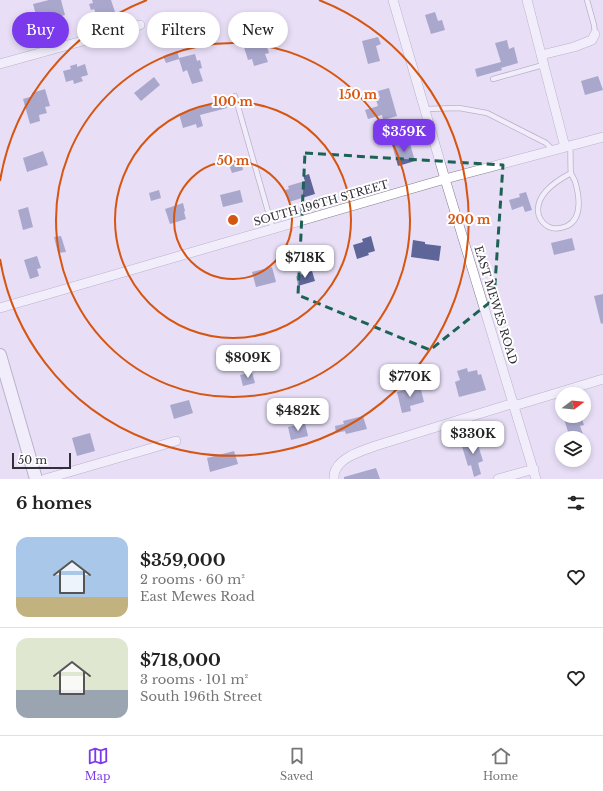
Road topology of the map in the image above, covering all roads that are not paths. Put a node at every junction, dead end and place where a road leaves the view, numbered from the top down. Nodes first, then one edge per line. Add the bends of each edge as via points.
1 (395, 0) edge
2 (527, 0) edge
3 (587, 0) edge
4 (140, 26) dead end
5 (595, 34) joint
6 (540, 56) junction
7 (0, 64) edge
8 (543, 65) junction
9 (493, 79) dead end
10 (235, 96) dead end
11 (425, 110) junction
12 (603, 137) edge
13 (568, 146) junction
14 (554, 150) junction
15 (571, 173) junction
16 (445, 179) junction
17 (273, 229) junction
18 (0, 308) edge
19 (0, 355) edge
20 (603, 379) edge
21 (514, 404) junction
22 (176, 441) dead end
23 (534, 469) junction
24 (36, 479) edge
25 (45, 479) edge
26 (334, 479) edge
27 (498, 479) edge
28 (536, 479) edge

1 - 11 street, EAST MEWES ROAD
2 - 6 street
3 - 5 lane
4 - 7 street
5 - 6 street via 592,40
6 - 8 street
8 - 9 lane
8 - 13 street
10 - 17 lane
11 - 14 lane via 459,108 487,113 546,143
11 - 16 street, EAST MEWES ROAD
12 - 13 street, SOUTH 196TH STREET
13 - 14 street, SOUTH 196TH STREET
13 - 15 lane
14 - 16 street, SOUTH 196TH STREET
15 - 15 lane via 578,198 575,219 563,228 549,227 538,214 538,204 551,187
16 - 17 street, SOUTH 196TH STREET
16 - 21 street, EAST MEWES ROAD
17 - 18 street, SOUTH 196TH STREET
19 - 24 street
20 - 21 street
21 - 23 street, EAST MEWES ROAD
21 - 26 street via 355,454 344,460 336,469
22 - 25 street
23 - 27 street
23 - 28 street, EAST MEWES ROAD

